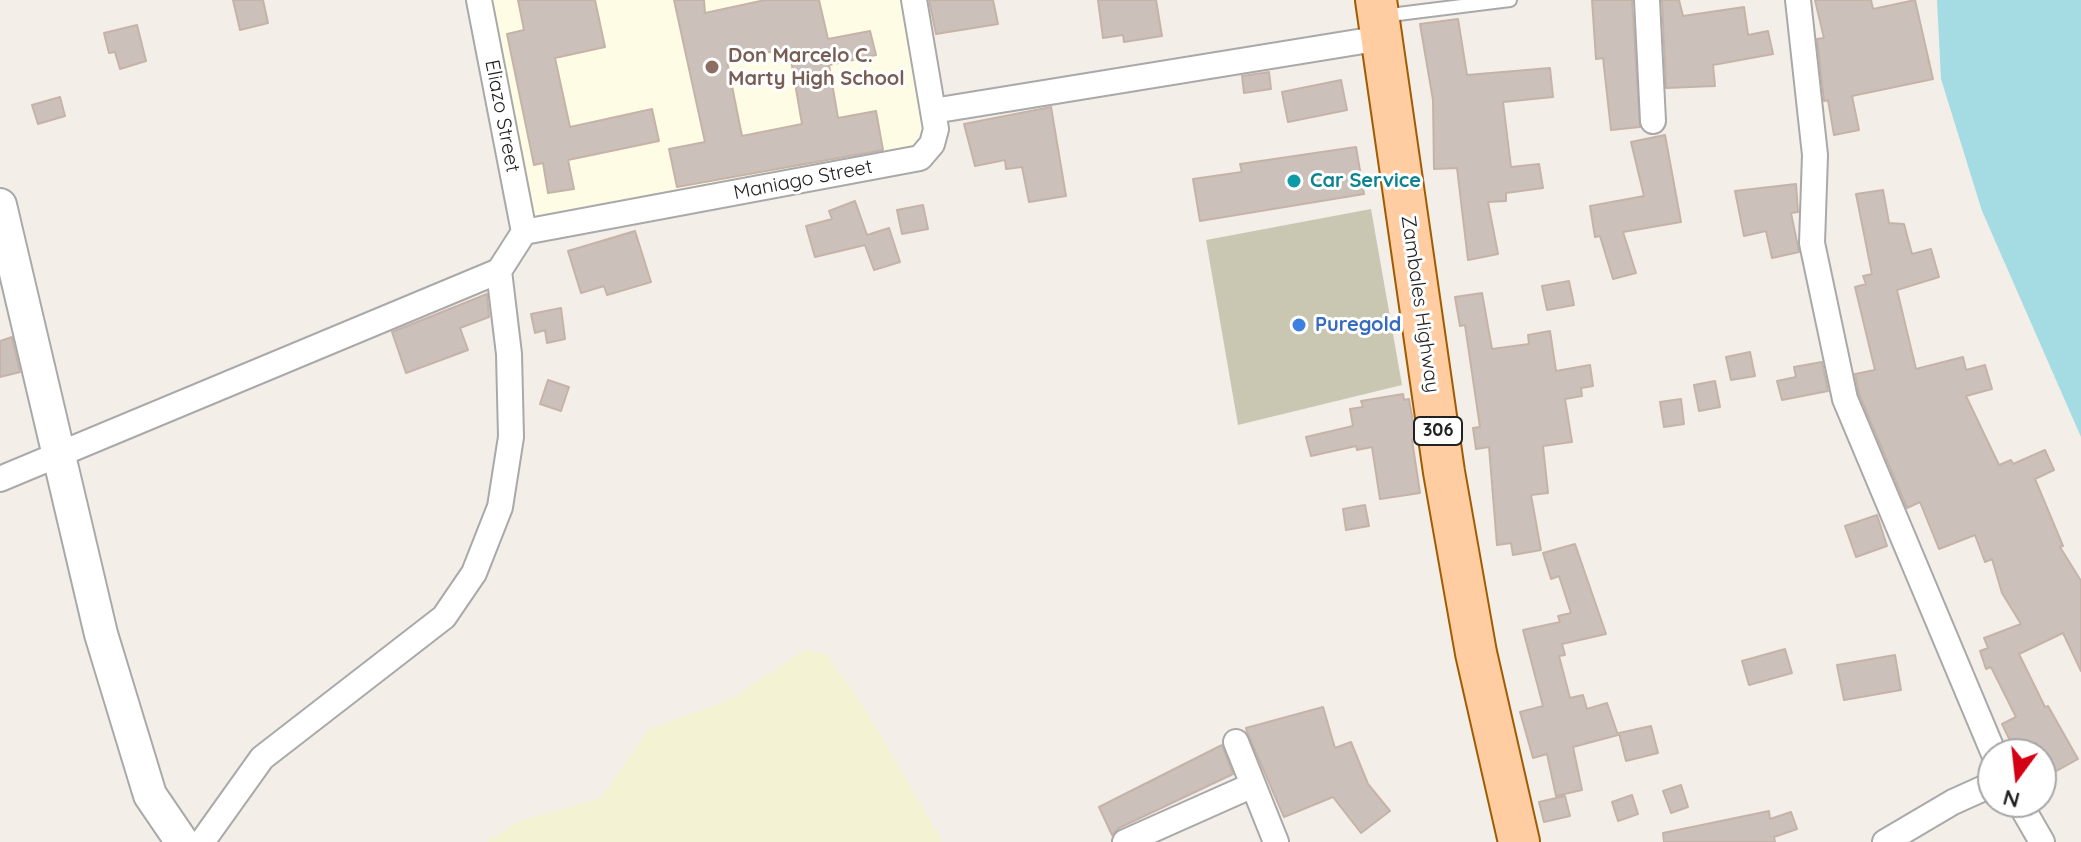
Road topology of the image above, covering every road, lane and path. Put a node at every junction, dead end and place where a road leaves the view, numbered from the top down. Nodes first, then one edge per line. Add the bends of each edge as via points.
1 (479, 0) edge
2 (914, 0) edge
3 (1510, 0) edge
4 (1647, 0) edge
5 (1798, 0) edge
6 (1379, 18) edge
7 (933, 111) junction
8 (1653, 121) dead end
9 (0, 205) edge
10 (524, 232) junction
11 (499, 271) junction
12 (59, 454) junction
13 (0, 479) edge
14 (1987, 738) edge
15 (1236, 742) dead end
16 (1253, 785) junction
17 (1977, 791) edge
18 (2028, 818) edge
19 (182, 842) edge
20 (202, 842) edge
21 (1125, 842) edge
22 (1276, 842) edge
23 (1519, 842) edge
24 (1885, 842) edge
25 (2042, 842) edge

1 - 10 street, Eliazo Street
2 - 7 street, Maniago Street
3 - 6 lane
4 - 8 street
5 - 14 street via 1815,155 1812,243 1845,399
6 - 7 street
6 - 23 main road, Zambales Highway / 306 via 1444,472 1476,653
7 - 10 street, Maniago Street via 932,144 920,158
9 - 12 street
10 - 11 street
11 - 12 street
11 - 20 street via 511,437 500,507 474,573 444,617 262,758
12 - 13 street
12 - 19 street via 101,634 150,795
15 - 16 street
16 - 21 street
16 - 22 street
17 - 24 street
18 - 25 street

